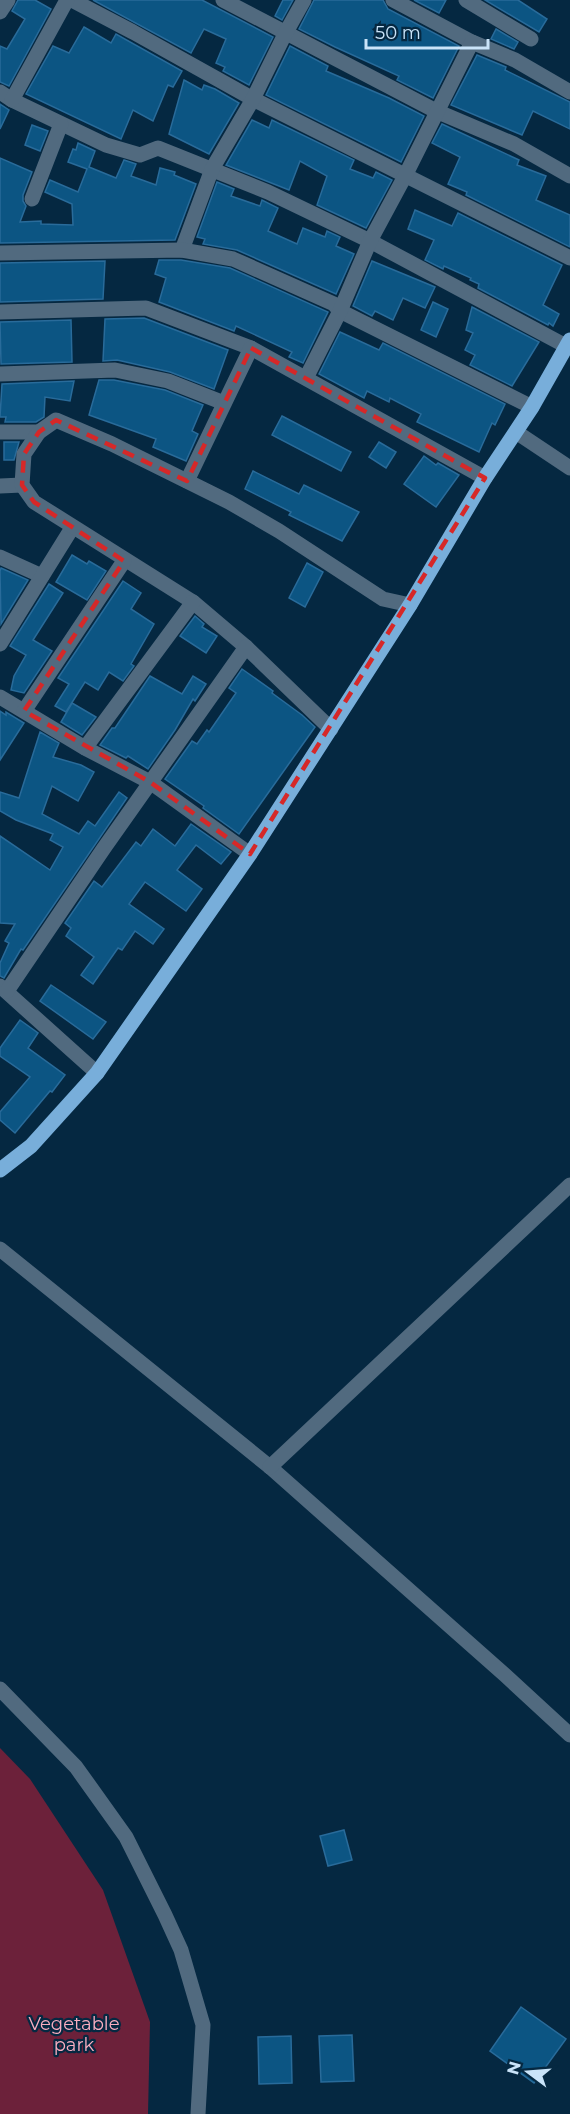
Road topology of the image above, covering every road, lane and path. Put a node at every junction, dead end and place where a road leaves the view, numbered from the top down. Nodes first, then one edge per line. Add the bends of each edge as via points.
1 (8, 0) edge
2 (67, 0) edge
3 (72, 0) edge
4 (223, 0) edge
5 (304, 0) edge
6 (393, 0) edge
7 (466, 0) edge
8 (0, 12) edge
9 (285, 34) junction
10 (531, 39) dead end
11 (472, 42) junction
12 (570, 92) edge
13 (6, 96) edge
14 (253, 99) junction
15 (436, 111) junction
16 (61, 124) junction
17 (212, 169) junction
18 (405, 176) junction
19 (570, 177) edge
20 (32, 199) dead end
21 (370, 241) junction
22 (182, 250) junction
23 (0, 253) edge
24 (570, 258) edge
25 (340, 311) junction
26 (0, 312) edge
27 (568, 343) edge
28 (251, 348) junction
29 (0, 374) edge
30 (306, 378) junction
31 (224, 403) junction
32 (532, 407) junction
33 (0, 432) edge
34 (39, 432) junction
35 (516, 432) junction
36 (570, 468) edge
37 (485, 478) junction
38 (187, 481) junction
39 (22, 485) junction
40 (0, 486) edge
41 (72, 528) junction
42 (0, 557) edge
43 (124, 561) junction
44 (42, 576) junction
45 (193, 602) junction
46 (410, 605) junction
47 (0, 644) edge
48 (246, 647) junction
49 (0, 697) edge
50 (24, 711) junction
51 (331, 729) junction
52 (85, 748) junction
53 (150, 782) junction
54 (250, 854) junction
55 (4, 989) edge
56 (97, 1073) junction
57 (0, 1170) edge
58 (570, 1185) edge
59 (0, 1249) edge
60 (270, 1467) junction
61 (0, 1689) edge
62 (570, 1735) edge
63 (198, 2114) edge

1 - 8 street
2 - 13 street
3 - 14 street
4 - 9 street
5 - 9 street
6 - 11 street
7 - 10 street
9 - 14 street
9 - 15 street
11 - 12 street via 515,60
11 - 15 street
13 - 16 street
14 - 17 street
14 - 18 street
15 - 18 street
15 - 19 street via 514,144
16 - 17 street via 106,145 140,155 158,148
16 - 20 street
17 - 21 street
17 - 22 street
18 - 21 street
18 - 24 street
21 - 25 street
21 - 27 street
22 - 23 street
22 - 25 street via 233,259 334,304
25 - 30 street
25 - 32 street
26 - 28 street via 146,308
27 - 32 main road
28 - 30 street
28 - 31 street
29 - 31 street via 115,370 168,381
30 - 37 street
31 - 38 street
32 - 35 main road
33 - 34 street
34 - 38 street via 56,420
34 - 39 street via 24,454
35 - 36 street
35 - 37 main road
37 - 46 main road
38 - 46 street via 230,501 382,599
39 - 40 street
39 - 41 street via 34,502
41 - 43 street
41 - 44 street
42 - 44 street
43 - 45 street
43 - 50 street
44 - 47 street
45 - 48 street
45 - 52 street
46 - 51 main road
48 - 51 street
48 - 53 street
49 - 50 street
50 - 52 street
51 - 54 main road
52 - 53 street
53 - 54 street
53 - 55 street
54 - 56 main road
55 - 56 street
56 - 57 main road via 31,1146
58 - 60 street
59 - 60 street
60 - 62 street
61 - 63 street via 76,1767 126,1837 165,1915 181,1950 203,2025

